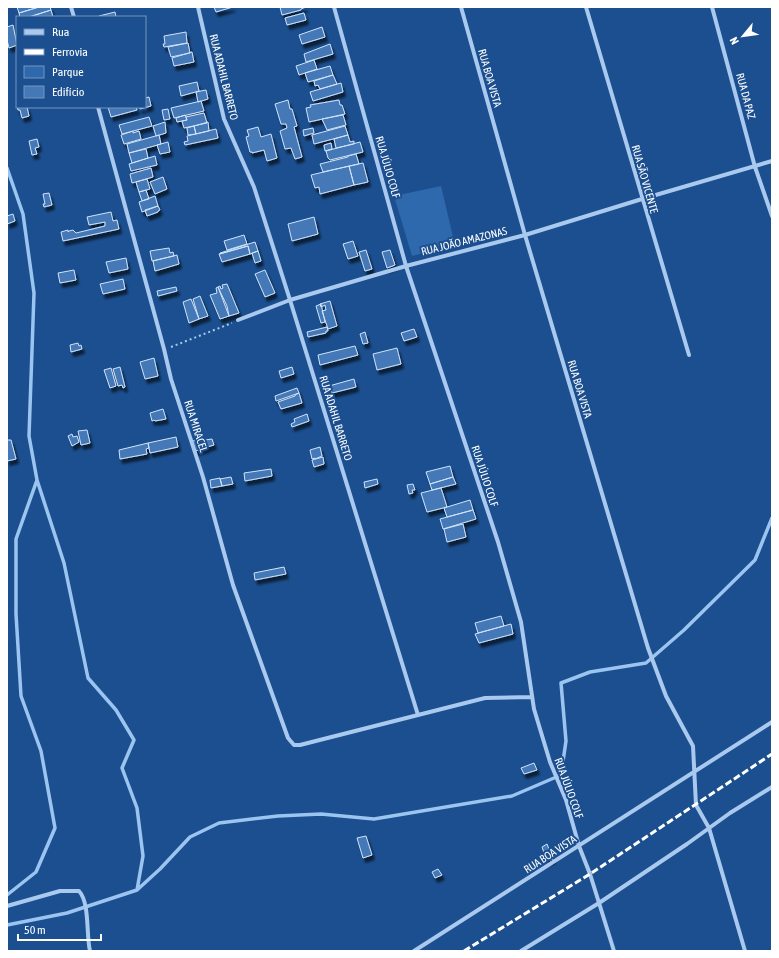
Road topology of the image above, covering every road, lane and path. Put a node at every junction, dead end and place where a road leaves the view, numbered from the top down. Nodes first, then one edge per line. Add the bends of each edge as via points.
1 (198, 7) edge
2 (334, 7) edge
3 (461, 7) edge
4 (586, 7) edge
5 (712, 7) edge
6 (98, 108) edge
7 (772, 162) edge
8 (756, 167) junction
9 (642, 199) junction
10 (772, 216) edge
11 (525, 235) junction
12 (406, 266) junction
13 (290, 300) junction
14 (238, 320) joint
15 (164, 349) junction
16 (689, 355) dead end
17 (532, 697) junction
18 (418, 715) junction
19 (772, 722) edge
20 (695, 770) junction
21 (772, 787) edge
22 (709, 828) junction
23 (579, 846) junction
24 (599, 903) junction
25 (7, 906) edge
26 (90, 951) edge
27 (414, 951) edge
28 (521, 951) edge
29 (614, 951) edge
30 (745, 951) edge

1 - 13 street, RUA ADAHIL BARRETO via 224,119 254,187
2 - 12 street, RUA JÚLIO COLF
3 - 11 street, RUA BOA VISTA
4 - 9 street, RUA SÃO VICENTE
5 - 8 street, RUA DA PAZ
6 - 15 street, RUA MIRACEL
7 - 8 street, RUA JOÃO AMAZONAS
8 - 9 street, RUA JOÃO AMAZONAS
8 - 10 street
9 - 11 street, RUA JOÃO AMAZONAS
9 - 16 street, RUA SÃO VICENTE
11 - 12 street, RUA JOÃO AMAZONAS
11 - 20 street, RUA BOA VISTA via 648,648 666,696 693,746
12 - 13 street, RUA JOÃO AMAZONAS
12 - 17 street, RUA JÚLIO COLF via 521,622
13 - 14 street, RUA JOÃO AMAZONAS
13 - 18 street, RUA ADAHIL BARRETO
14 - 15 path
15 - 18 street, RUA MIRACEL via 170,379 203,477 233,585 288,738 294,745 300,744
17 - 18 street via 485,698
17 - 23 street, RUA JÚLIO COLF via 550,762 566,800
19 - 20 street, RUA BOA VISTA
20 - 22 street, RUA BOA VISTA via 696,805
20 - 23 street, RUA BOA VISTA
21 - 22 street
22 - 24 street
22 - 30 street, RUA BOA VISTA
23 - 24 street, RUA JÚLIO COLF
23 - 27 street, RUA BOA VISTA
24 - 28 street
24 - 29 street, RUA JÚLIO COLF
25 - 26 street via 60,891 79,891 86,907

